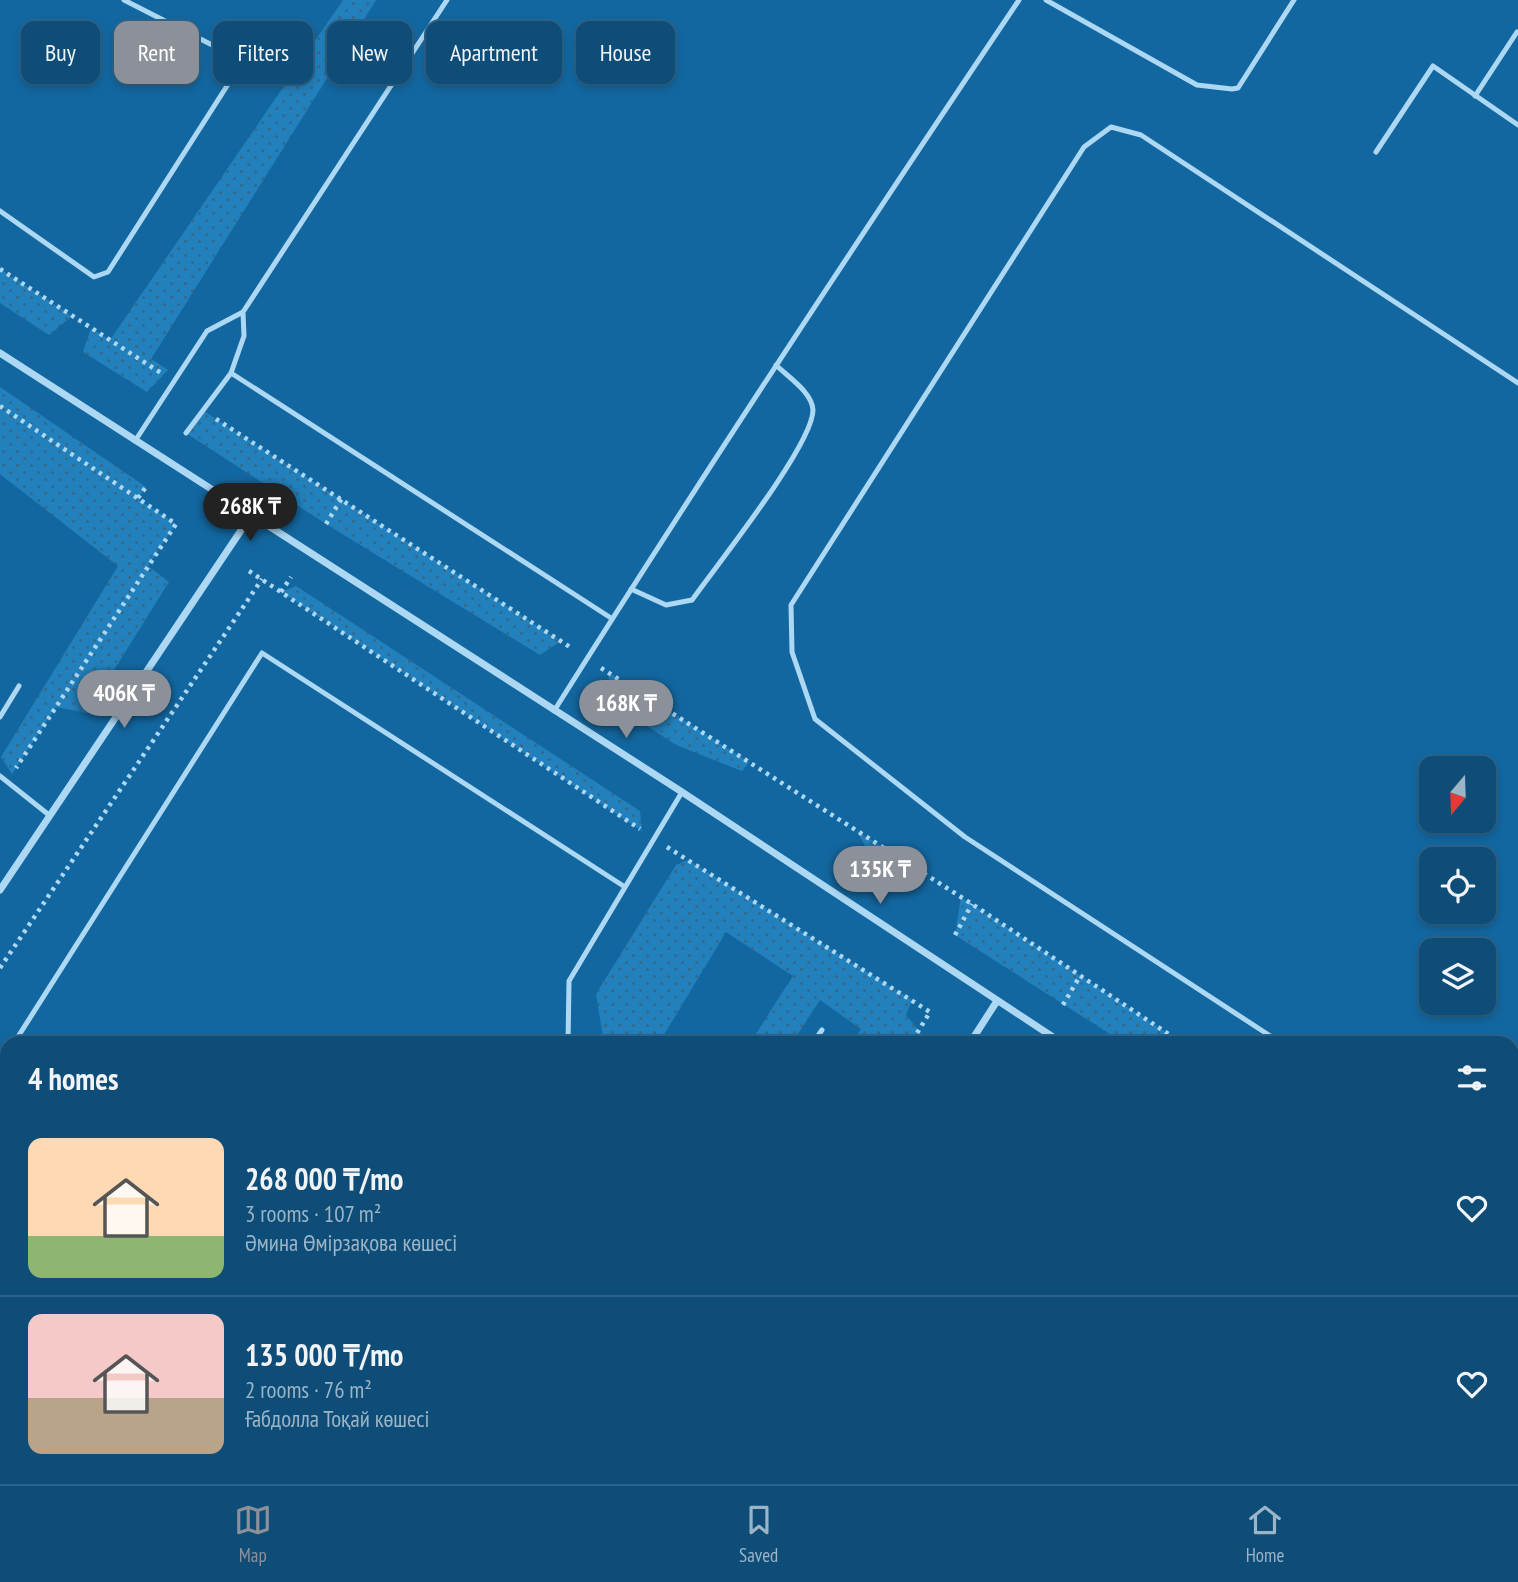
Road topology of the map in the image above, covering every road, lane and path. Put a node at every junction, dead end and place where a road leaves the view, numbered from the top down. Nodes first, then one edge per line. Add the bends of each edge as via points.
1 (124, 0) edge
2 (447, 0) edge
3 (1020, 0) edge
4 (1046, 0) edge
5 (1294, 0) edge
6 (1517, 32) edge
7 (1475, 96) junction
8 (1518, 125) edge
9 (1376, 152) dead end
10 (0, 211) edge
11 (0, 269) edge
12 (243, 312) junction
13 (0, 353) edge
14 (776, 365) junction
15 (231, 373) junction
16 (174, 382) junction
17 (1518, 383) edge
18 (0, 406) edge
19 (202, 410) junction
20 (186, 433) dead end
21 (134, 442) junction
22 (146, 487) dead end
23 (138, 498) junction
24 (342, 498) junction
25 (250, 517) junction
26 (326, 524) dead end
27 (249, 571) dead end
28 (290, 577) dead end
29 (262, 579) junction
30 (631, 589) junction
31 (281, 592) junction
32 (611, 618) junction
33 (587, 659) junction
34 (19, 686) dead end
35 (554, 711) junction
36 (0, 717) edge
37 (0, 776) edge
38 (8, 781) junction
39 (682, 792) junction
40 (49, 815) junction
41 (654, 839) junction
42 (625, 887) junction
43 (0, 890) edge
44 (972, 904) junction
45 (955, 935) dead end
46 (0, 968) edge
47 (1080, 976) junction
48 (997, 1000) junction
49 (1063, 1005) dead end
50 (822, 1030) dead end
51 (18, 1036) edge
52 (568, 1036) edge
53 (818, 1036) edge
54 (915, 1036) edge
55 (974, 1036) edge
56 (1051, 1036) edge
57 (1171, 1036) edge
58 (1270, 1036) edge

1 - 10 lane via 218,48 234,75 108,272 94,276
2 - 12 lane
3 - 14 lane
4 - 5 lane via 1196,85 1232,89 1238,88
6 - 7 lane
7 - 8 lane
7 - 9 lane via 1433,66
11 - 16 path
12 - 15 lane via 244,336
12 - 16 lane via 207,331
13 - 21 street
14 - 30 lane
14 - 30 lane via 808,395 813,411 802,446 692,600 666,604
15 - 19 lane
15 - 32 lane
16 - 21 lane
17 - 58 lane via 1141,135 1111,127 1084,147 791,605 792,652 815,719 965,837
18 - 23 path
19 - 20 lane
19 - 24 path
21 - 25 street
22 - 23 path
23 - 38 path via 176,524
24 - 26 path
24 - 33 path
25 - 35 street
25 - 40 street
27 - 29 path
28 - 31 path
29 - 31 path
29 - 46 path
30 - 32 lane
31 - 41 path
32 - 33 lane
33 - 35 lane
33 - 44 path
34 - 36 lane
35 - 39 street
37 - 38 lane
38 - 40 lane
39 - 41 lane
39 - 48 street
40 - 43 street
41 - 42 lane
41 - 54 path via 930,1012
42 - 51 lane via 262,653
42 - 52 lane via 569,981
44 - 45 path
44 - 47 path
47 - 49 path
47 - 57 path
48 - 55 street
48 - 56 street
50 - 53 lane

